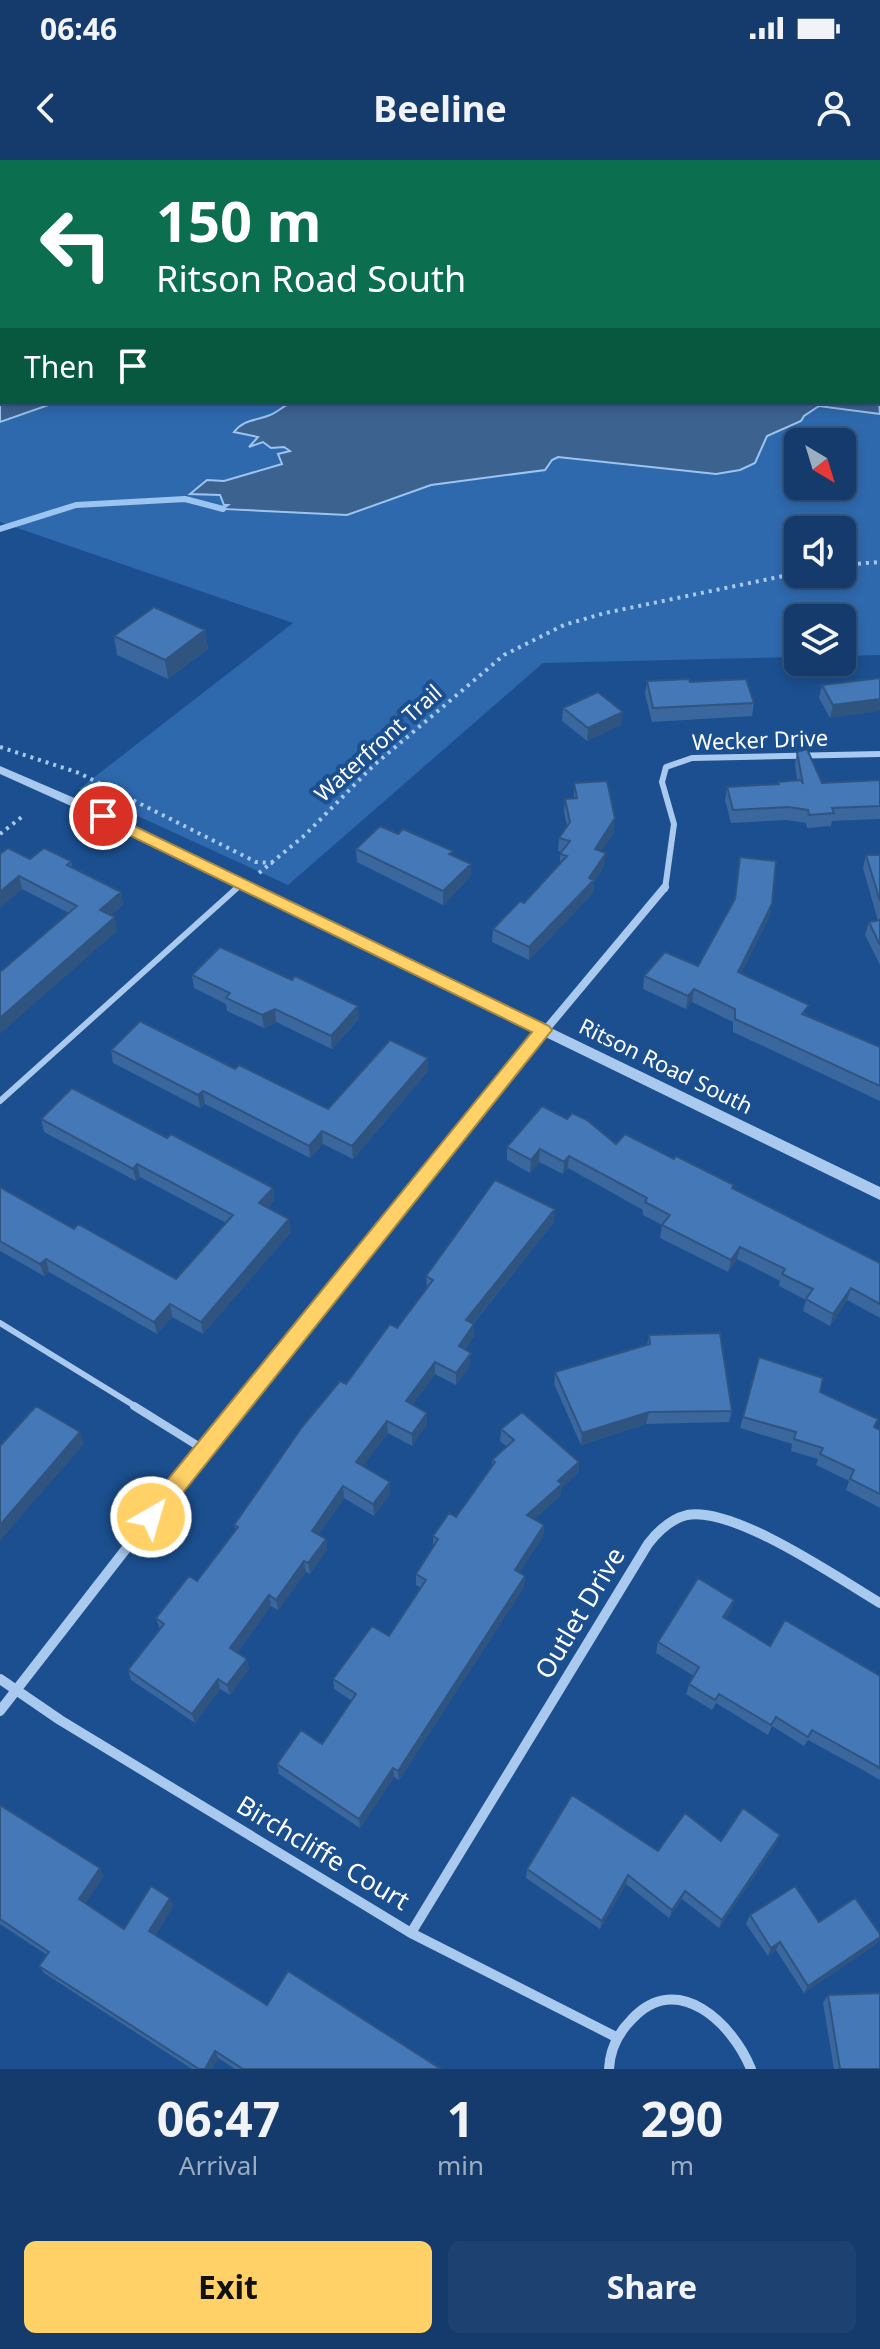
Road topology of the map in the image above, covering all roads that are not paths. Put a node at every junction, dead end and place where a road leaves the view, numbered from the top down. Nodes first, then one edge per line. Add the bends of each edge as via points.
1 (880, 754) edge
2 (0, 770) edge
3 (242, 884) junction
4 (543, 1030) junction
5 (0, 1101) edge
6 (880, 1194) edge
7 (0, 1323) edge
8 (203, 1449) junction
9 (880, 1603) edge
10 (0, 1679) edge
11 (17, 1689) junction
12 (0, 1711) edge
13 (411, 1933) junction
14 (616, 2037) junction
15 (609, 2069) edge
16 (751, 2069) edge

1 - 4 street, Wecker Drive via 692,758 666,767 662,782 674,824 665,890
2 - 3 street, Ritson Road South
3 - 4 street, Ritson Road South
3 - 5 lane
4 - 6 street, Ritson Road South
4 - 8 street
7 - 8 lane
8 - 11 street
9 - 13 street, Outlet Drive via 729,1520 698,1514 663,1525
10 - 11 street, Birchcliffe Court
11 - 12 street
11 - 13 street, Birchcliffe Court
13 - 14 street, Birchcliffe Court
14 - 15 street
14 - 16 street via 646,2007 670,2000 694,2003 717,2014 740,2040

